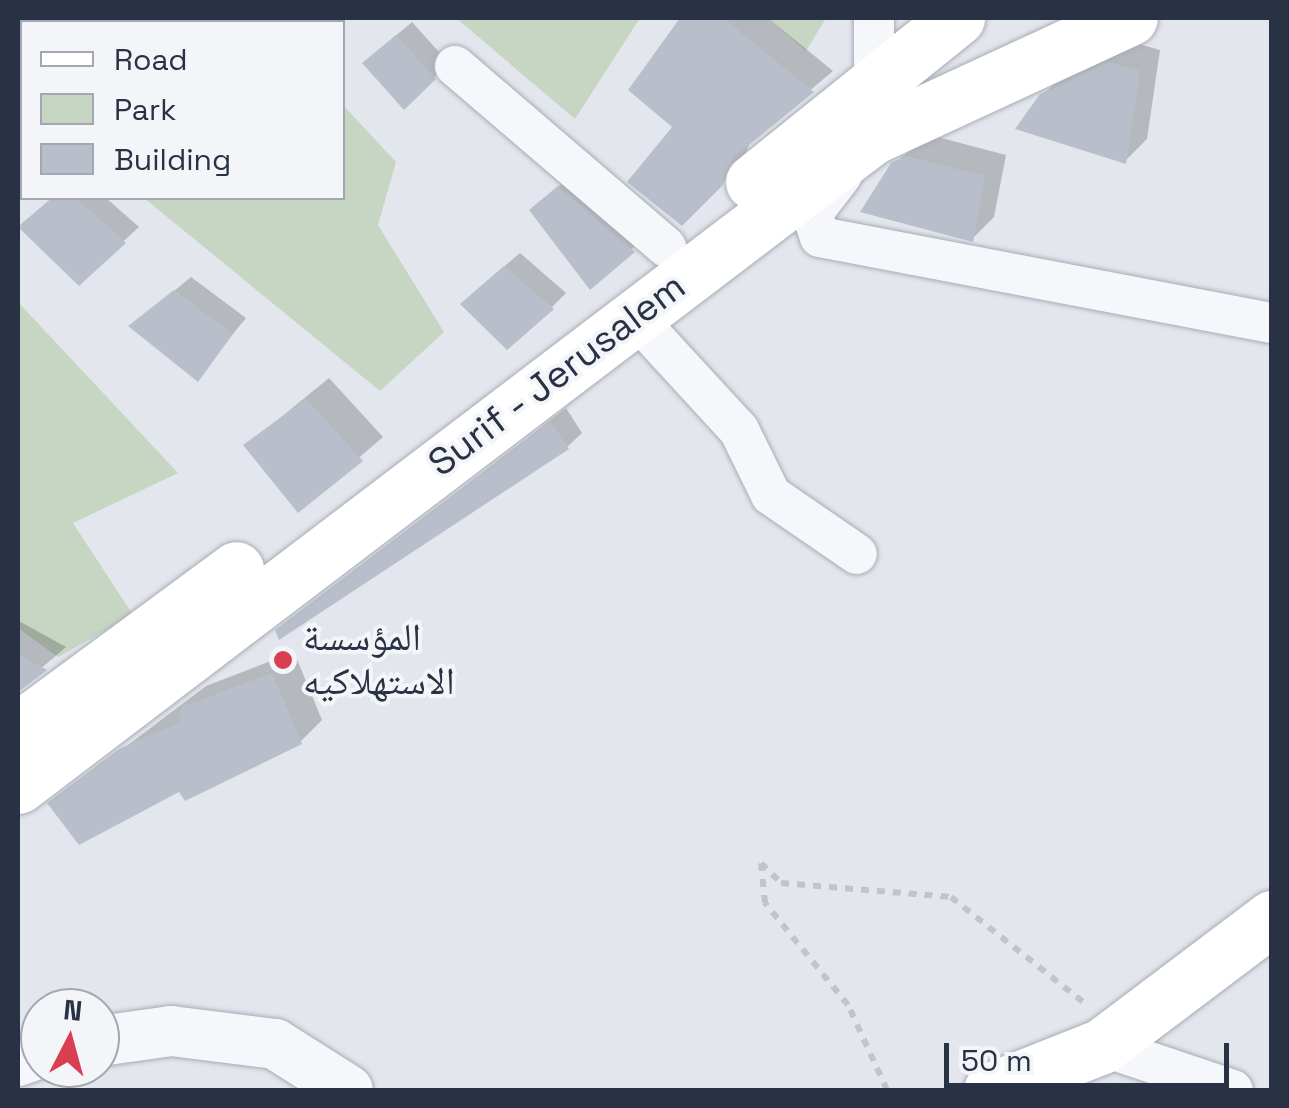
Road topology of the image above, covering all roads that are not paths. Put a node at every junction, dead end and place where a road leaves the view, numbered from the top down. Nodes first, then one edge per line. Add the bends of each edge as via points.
1 (874, 18) edge
2 (956, 18) edge
3 (1130, 18) edge
4 (455, 66) dead end
5 (872, 80) junction
6 (929, 109) junction
7 (872, 137) junction
8 (666, 247) junction
9 (635, 317) junction
10 (1272, 323) edge
11 (858, 554) dead end
12 (18, 730) edge
13 (18, 786) edge
14 (1272, 918) edge
15 (1097, 1031) junction
16 (120, 1038) edge
17 (348, 1090) edge
18 (991, 1090) edge
19 (1233, 1090) edge

1 - 5 street
2 - 5 main road, Surif - Jerusalem
3 - 6 main road, Surif - Jerusalem
4 - 8 street
5 - 6 main road via 864,104 876,114
5 - 8 main road, Surif - Jerusalem
6 - 7 main road, Surif - Jerusalem
7 - 9 main road, Surif - Jerusalem
7 - 10 street via 812,214 820,237
8 - 12 main road, Surif - Jerusalem
9 - 11 street via 739,430 772,496
9 - 13 main road, Surif - Jerusalem
14 - 15 main road
15 - 18 main road
15 - 19 street
16 - 17 street via 171,1031 275,1044

